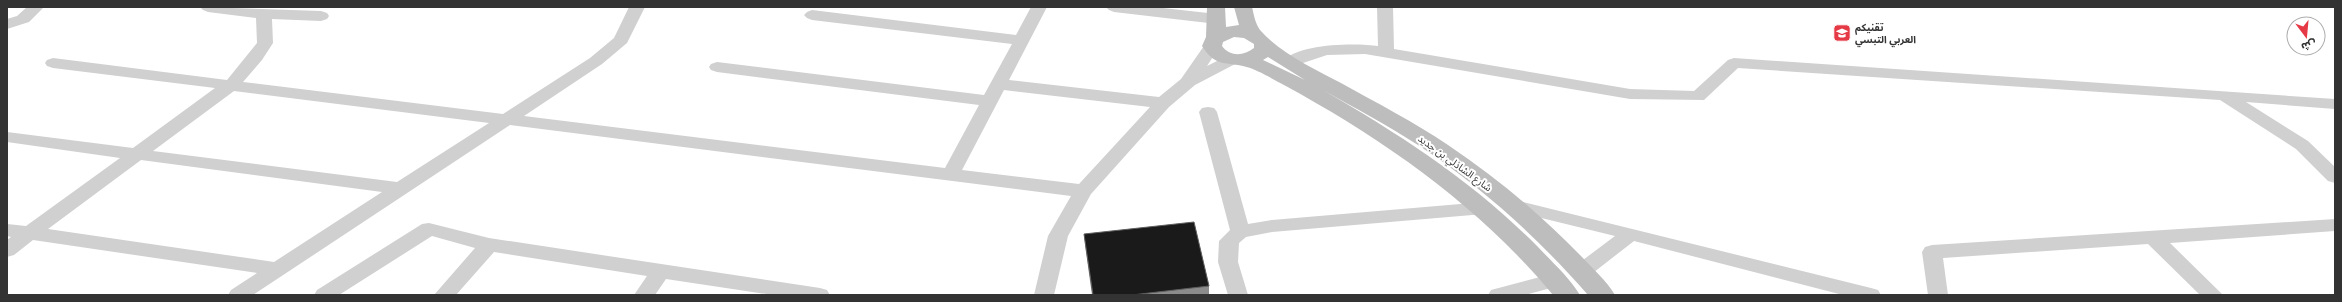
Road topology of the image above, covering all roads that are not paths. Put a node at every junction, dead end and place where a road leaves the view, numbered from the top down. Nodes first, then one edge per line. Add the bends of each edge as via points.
1 (36, 7) edge
2 (208, 7) edge
3 (637, 7) edge
4 (1039, 7) edge
5 (1114, 7) edge
6 (1242, 7) edge
7 (1385, 7) edge
8 (238, 9) edge
9 (264, 14) junction
10 (812, 15) dead end
11 (321, 16) dead end
12 (8, 25) edge
13 (1215, 27) edge
14 (1021, 40) junction
15 (1259, 40) junction
16 (1386, 51) junction
17 (1239, 60) junction
18 (1291, 62) junction
19 (53, 63) dead end
20 (717, 66) dead end
21 (1189, 81) junction
22 (232, 84) junction
23 (998, 84) junction
24 (2224, 95) junction
25 (990, 101) junction
26 (1163, 103) junction
27 (2335, 104) edge
28 (1208, 112) dead end
29 (509, 118) junction
30 (7, 137) edge
31 (136, 154) junction
32 (951, 174) junction
33 (2335, 177) edge
34 (401, 189) junction
35 (1083, 191) junction
36 (1511, 205) junction
37 (1484, 208) junction
38 (2335, 225) edge
39 (7, 230) edge
40 (1240, 232) junction
41 (29, 233) junction
42 (1631, 234) junction
43 (2152, 236) junction
44 (489, 245) junction
45 (7, 250) edge
46 (278, 269) junction
47 (661, 271) junction
48 (1582, 271) junction
49 (1561, 288) edge
50 (760, 291) edge
51 (238, 295) edge
52 (324, 295) edge
53 (444, 295) edge
54 (644, 295) edge
55 (820, 295) edge
56 (1044, 295) edge
57 (1238, 295) edge
58 (1498, 295) edge
59 (1602, 295) edge
60 (1871, 295) edge
61 (1938, 295) edge
62 (2213, 295) edge

1 - 12 street via 23,19
2 - 8 street
3 - 29 street via 621,40 610,50
4 - 14 street
5 - 13 street
6 - 15 main road via 1245,19
7 - 16 street
8 - 9 street
9 - 11 street
9 - 22 street via 265,43
10 - 14 street
13 - 15 main road via 1223,34 1234,31
13 - 17 main road, شارع الشاذلي بن جديد via 1216,53
13 - 21 street
14 - 23 street
15 - 17 main road via 1258,56
15 - 18 main road, شارع الشاذلي بن جديد
16 - 18 street via 1343,47 1323,50
16 - 24 street via 1630,94 1698,96 1734,63
17 - 21 street
17 - 37 main road, شارع الشاذلي بن جديد via 1270,69 1364,122
18 - 36 main road, شارع الشاذلي بن جديد via 1442,150
19 - 22 street
20 - 25 street
21 - 26 street
22 - 29 street
22 - 31 street
23 - 25 street
23 - 26 street
24 - 27 street
24 - 33 street via 2302,145
25 - 32 street
26 - 35 street
28 - 40 street
29 - 32 street
29 - 34 street
30 - 31 street
31 - 34 street
31 - 41 street
32 - 35 street
34 - 46 street
35 - 56 street via 1058,236
36 - 42 street
36 - 48 main road, شارع الشاذلي بن جديد
37 - 40 street via 1278,225
37 - 49 main road, شارع الشاذلي بن جديد
38 - 43 street
39 - 41 street
40 - 57 street via 1229,241 1227,251
41 - 45 street
41 - 46 street
42 - 48 street
42 - 60 street
43 - 61 street via 1932,252
43 - 62 street
44 - 47 street
44 - 52 street via 429,229
44 - 53 street
46 - 51 street
47 - 50 street
47 - 54 street
48 - 59 main road, شارع الشاذلي بن جديد
49 - 58 street
50 - 55 street

